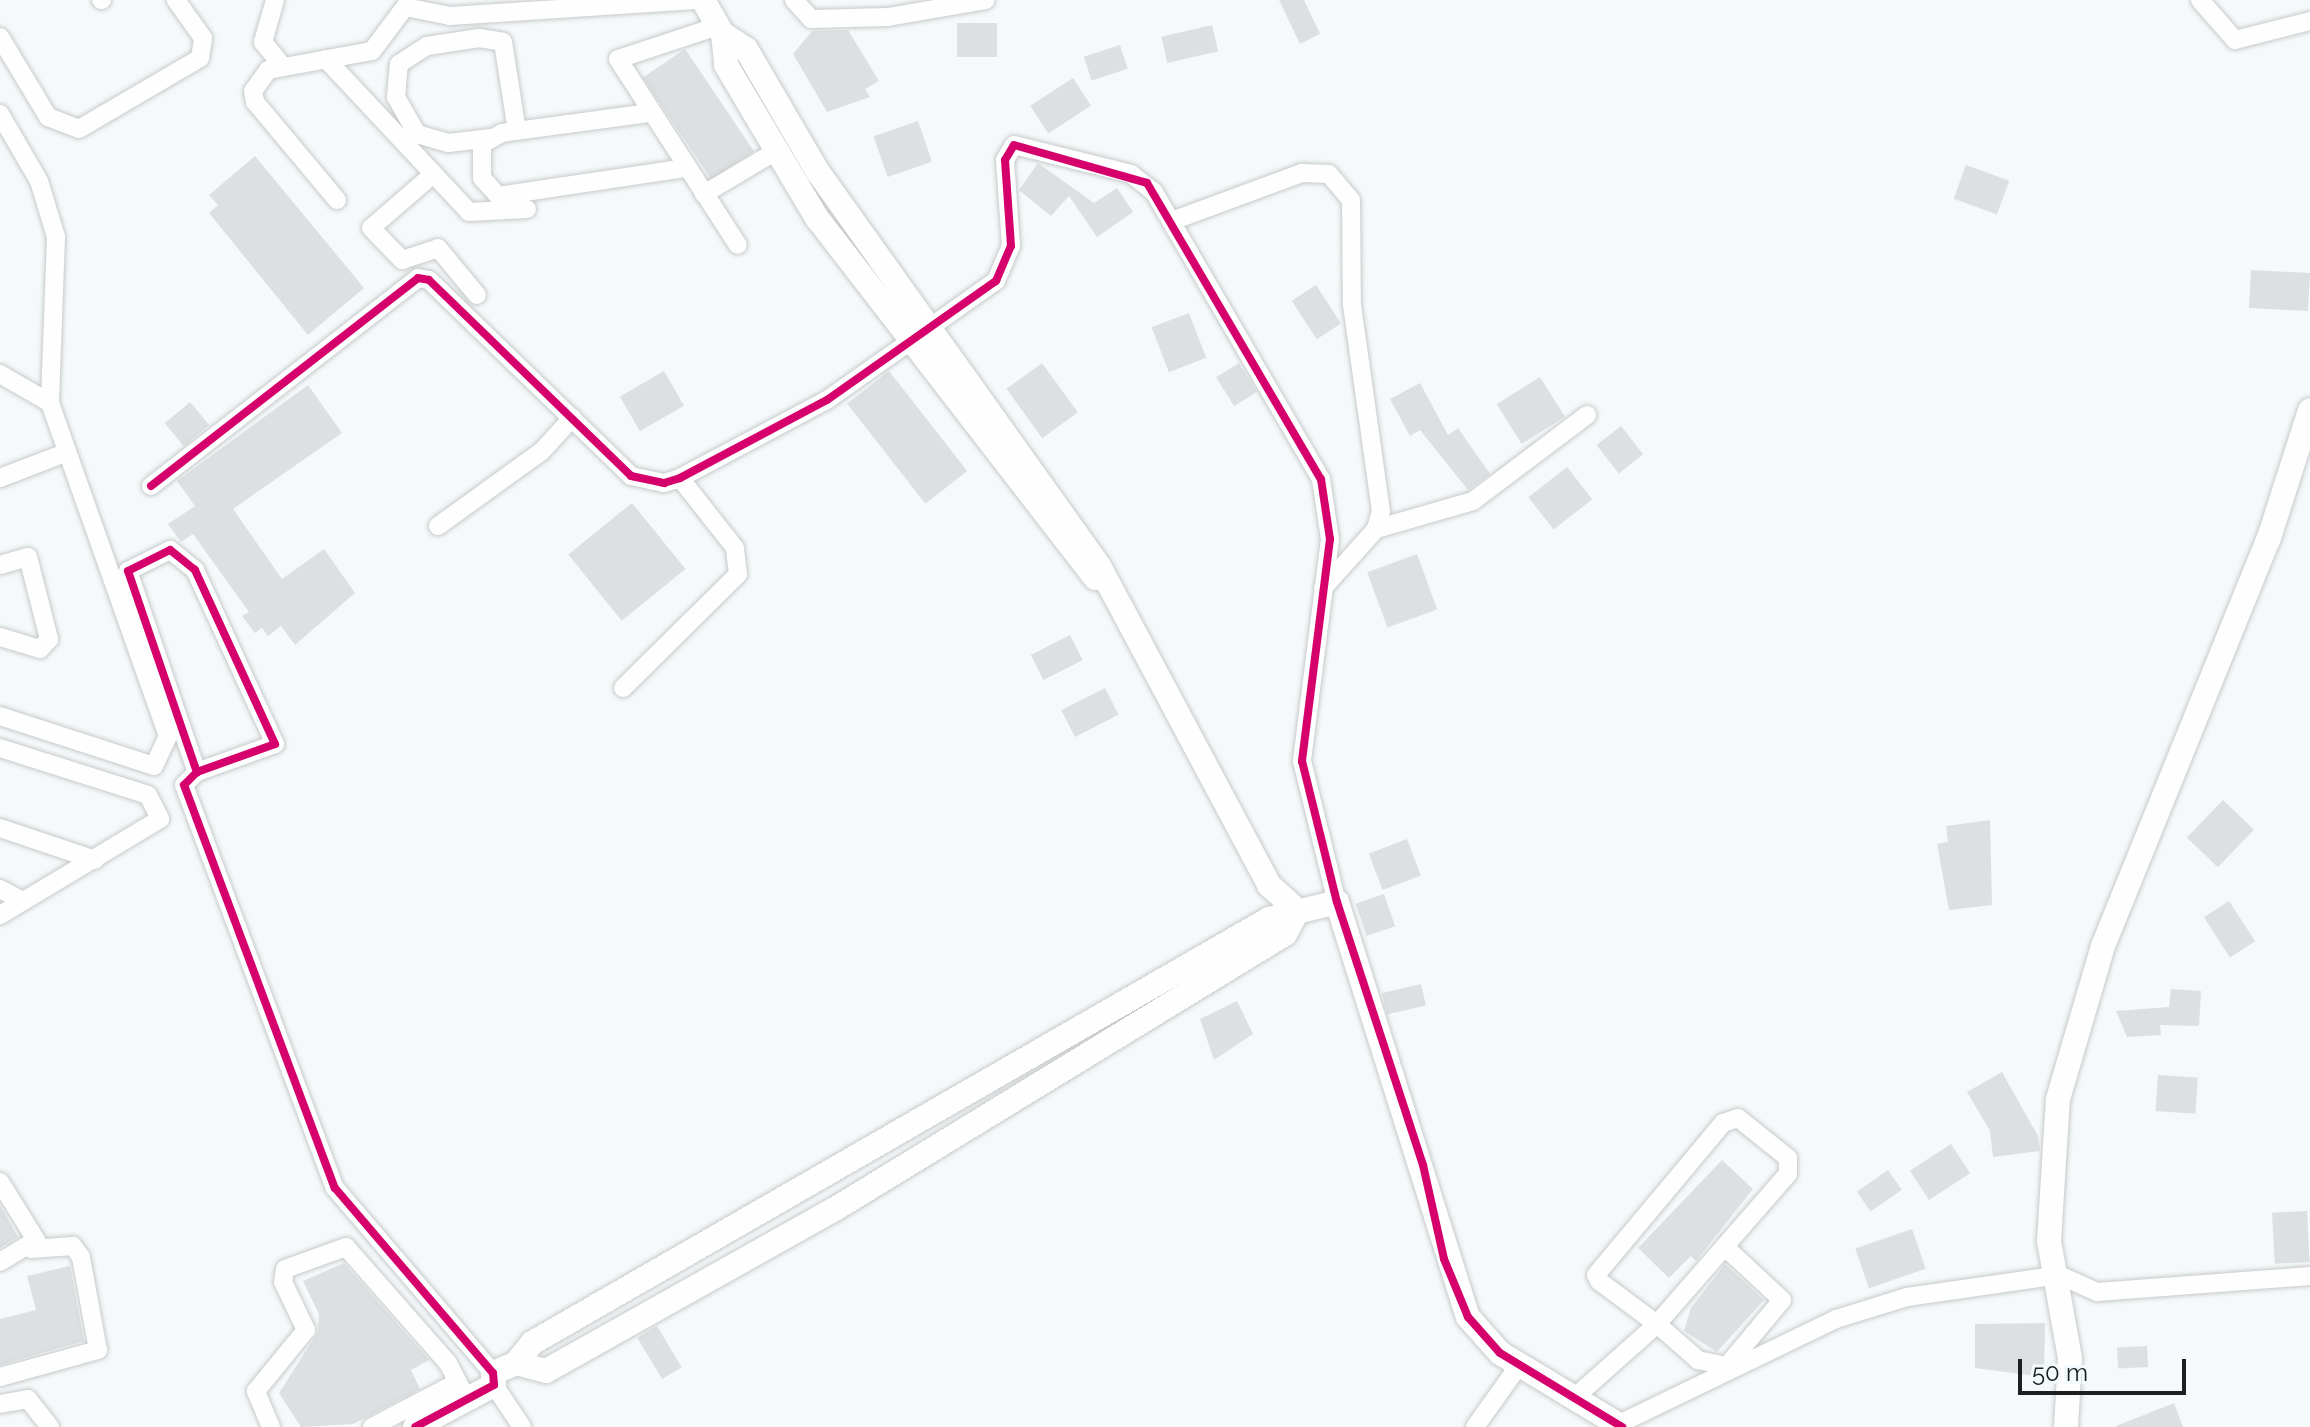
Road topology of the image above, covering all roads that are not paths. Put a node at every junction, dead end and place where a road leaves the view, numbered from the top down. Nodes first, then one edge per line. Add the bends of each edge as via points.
1 (176, 0) edge
2 (275, 0) edge
3 (695, 0) edge
4 (703, 0) edge
5 (794, 0) edge
6 (986, 0) edge
7 (2200, 0) edge
8 (954, 3) edge
9 (472, 8) edge
10 (2310, 21) edge
11 (721, 30) junction
12 (0, 37) edge
13 (326, 59) junction
14 (281, 64) junction
15 (649, 113) junction
16 (0, 114) edge
17 (517, 131) junction
18 (491, 138) junction
19 (776, 151) junction
20 (685, 168) junction
21 (431, 176) junction
22 (704, 194) junction
23 (337, 200) dead end
24 (840, 205) junction
25 (527, 209) dead end
26 (817, 218) junction
27 (1172, 221) junction
28 (738, 245) dead end
29 (477, 295) dead end
30 (922, 338) junction
31 (0, 374) edge
32 (50, 403) junction
33 (2310, 410) edge
34 (1587, 415) dead end
35 (572, 418) junction
36 (65, 453) junction
37 (0, 478) edge
38 (680, 478) junction
39 (151, 486) dead end
40 (438, 526) dead end
41 (1376, 529) junction
42 (0, 565) edge
43 (1323, 588) junction
44 (0, 637) edge
45 (623, 688) dead end
46 (0, 716) edge
47 (0, 748) edge
48 (197, 772) junction
49 (0, 828) edge
50 (95, 860) junction
51 (0, 889) edge
52 (23, 901) junction
53 (1337, 902) junction
54 (1298, 911) junction
55 (0, 915) edge
56 (0, 1182) edge
57 (1725, 1247) junction
58 (31, 1249) junction
59 (0, 1262) edge
60 (2059, 1275) junction
61 (2310, 1276) edge
62 (1657, 1324) junction
63 (516, 1363) junction
64 (1520, 1364) junction
65 (0, 1377) edge
66 (493, 1379) junction
67 (462, 1391) junction
68 (1574, 1398) junction
69 (0, 1404) edge
70 (1621, 1425) edge
71 (50, 1427) edge
72 (271, 1427) edge
73 (372, 1427) edge
74 (415, 1427) edge
75 (522, 1427) edge
76 (1475, 1427) edge
77 (2066, 1427) edge

1 - 12 street via 203,38 200,58 79,129 48,117
2 - 14 street via 263,42
3 - 9 street
4 - 11 street
5 - 8 street via 811,19
6 - 8 street
7 - 10 street via 2235,40
9 - 13 street via 405,7 372,51
11 - 15 street via 618,59
11 - 19 street via 726,65
11 - 24 street via 746,49
13 - 14 street
13 - 21 street
14 - 23 street via 258,80 255,102
15 - 17 street
15 - 20 street
16 - 32 street via 39,181 56,237
17 - 18 street
17 - 18 street via 503,42 479,38 427,46 399,64 396,97 417,134 448,143
18 - 20 street via 479,166 498,196
19 - 22 street
19 - 26 street
20 - 22 street
21 - 25 street via 469,212
21 - 29 street via 371,228 402,260 421,248 438,248
22 - 28 street
24 - 26 street
24 - 30 street
26 - 30 street
27 - 30 street via 1154,192 1131,174 1014,145 1005,160 1006,265
27 - 41 street via 1302,173 1329,174 1344,184 1351,200 1352,305 1382,489
27 - 43 street via 1321,479 1330,539
30 - 38 street via 827,400
30 - 54 street via 1099,566 1101,582 1269,885
31 - 32 street
32 - 36 street
33 - 60 street via 2269,538 2103,946 2058,1099 2048,1177 2049,1241
34 - 41 street via 1473,501
35 - 38 street via 631,476 664,483
35 - 39 street via 418,278
35 - 40 street via 542,451
36 - 37 street
36 - 46 street via 168,736 154,766
38 - 45 street via 735,548 738,574
41 - 43 street
42 - 44 street via 28,557 49,639 40,649
43 - 53 street via 1302,761
47 - 50 street via 148,795 158,807 151,830
48 - 48 street via 275,744 195,570 170,550 128,571
48 - 66 street via 184,785 335,1188
49 - 50 street
50 - 52 street
51 - 52 street
52 - 55 street
53 - 54 street
53 - 64 street via 1423,1165 1444,1259 1468,1317
54 - 63 street via 1269,919 807,1183 532,1343
54 - 63 street via 1285,934 835,1209 546,1371
56 - 58 street via 36,1232
57 - 62 street
57 - 62 street via 1780,1293 1780,1307 1727,1366 1698,1360
57 - 62 street via 1789,1165 1738,1118 1723,1123 1597,1268 1599,1281
58 - 59 street
58 - 65 street via 73,1246 81,1257 98,1350
60 - 61 street via 2097,1292
60 - 70 street via 1869,1306
60 - 77 street via 2070,1358
62 - 68 street
63 - 66 street
64 - 68 street
64 - 76 street
66 - 67 street
66 - 75 street
67 - 72 street via 346,1247 283,1274 306,1330 256,1391
67 - 73 street
67 - 74 street
68 - 70 street
69 - 71 street via 28,1399

